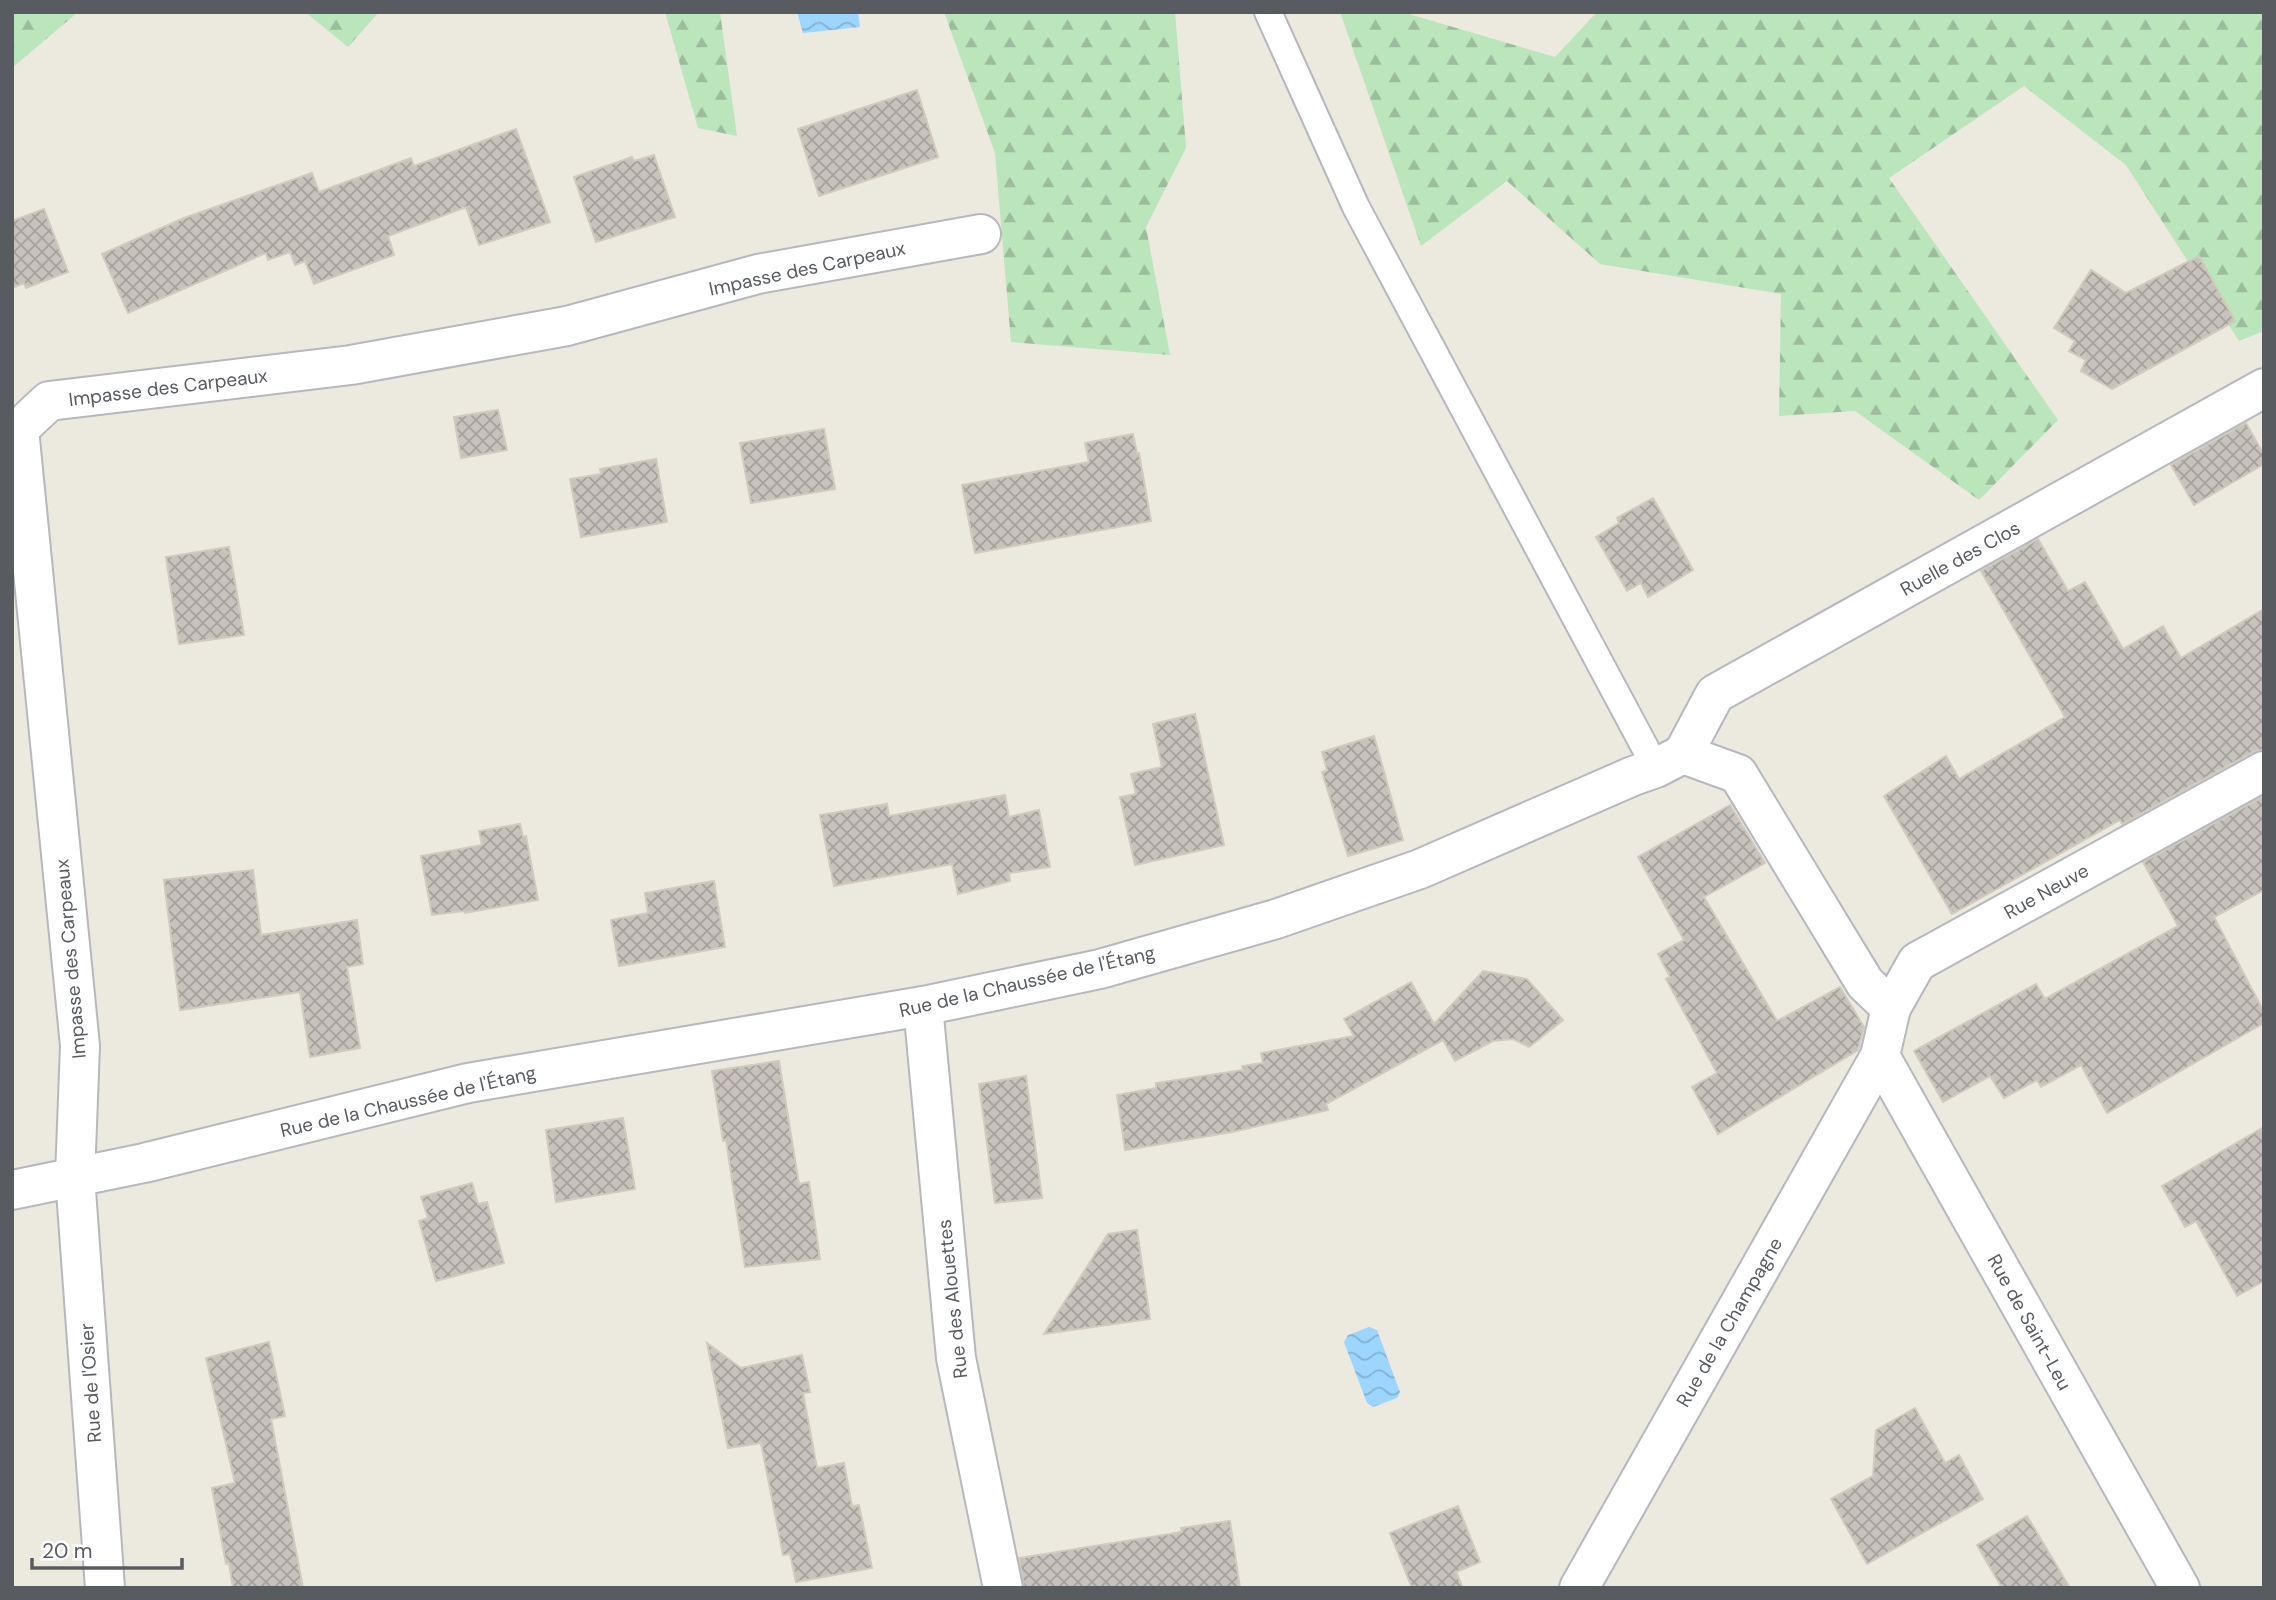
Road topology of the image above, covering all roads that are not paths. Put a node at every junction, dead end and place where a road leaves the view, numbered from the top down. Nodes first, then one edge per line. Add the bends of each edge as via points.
1 (1268, 12) edge
2 (981, 234) dead end
3 (2264, 388) edge
4 (1670, 761) junction
5 (2264, 771) edge
6 (923, 1006) junction
7 (1891, 1008) junction
8 (1880, 1056) junction
9 (75, 1177) junction
10 (12, 1190) edge
11 (105, 1588) edge
12 (1003, 1588) edge
13 (1578, 1588) edge
14 (2180, 1588) edge

1 - 4 lane via 1356,207
2 - 9 street, Impasse des Carpeaux via 758,274 567,326 351,365 49,401 19,429 80,1046
3 - 4 street, Ruelle des Clos via 1715,694
4 - 6 street, Rue de la Chaussée de l'Étang via 1420,869 1276,919 1100,969
4 - 7 street via 1738,774 1865,983
5 - 7 street, Rue Neuve via 1917,962
6 - 9 street, Rue de la Chaussée de l'Étang via 468,1083
6 - 12 street, Rue des Alouettes via 956,1358
7 - 8 street, Rue Neuve
8 - 13 street, Rue de la Champagne
8 - 14 street, Rue de Saint-Leu
9 - 10 street, Rue de la Chaussée de l'Étang
9 - 11 street, Rue de l'Osier

